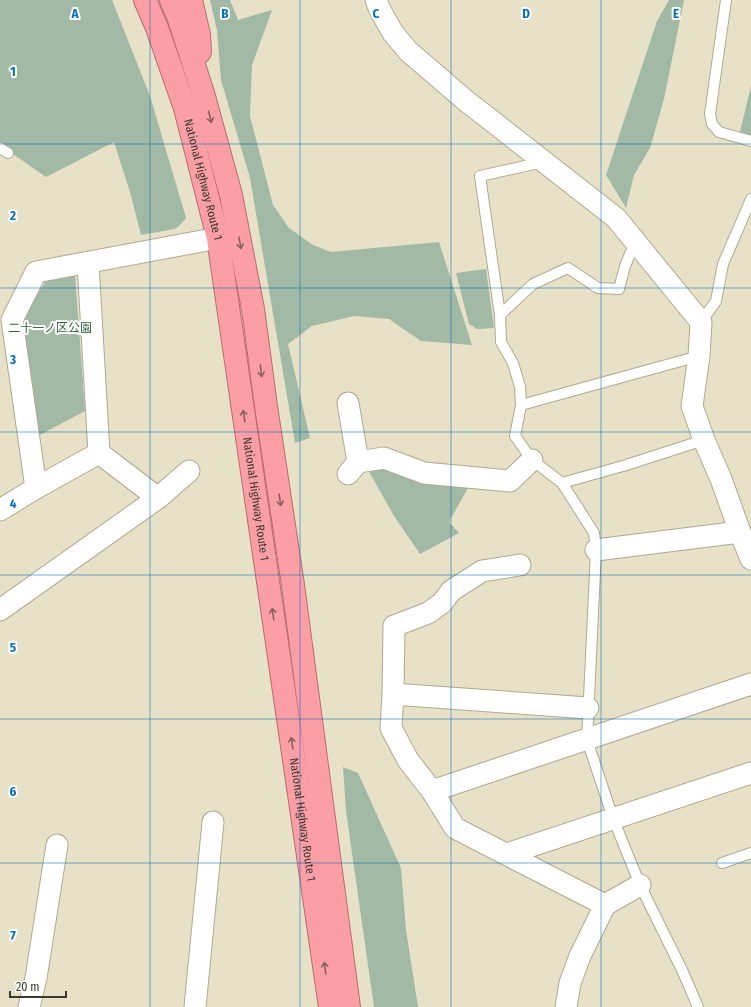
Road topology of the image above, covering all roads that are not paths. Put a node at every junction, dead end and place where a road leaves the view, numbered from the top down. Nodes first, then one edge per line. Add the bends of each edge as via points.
1 (145, 0) edge
2 (171, 0) edge
3 (191, 0) edge
4 (376, 0) edge
5 (726, 0) edge
6 (203, 93) junction
7 (751, 141) edge
8 (543, 162) junction
9 (751, 199) edge
10 (218, 238) junction
11 (635, 242) junction
12 (88, 263) junction
13 (500, 315) junction
14 (701, 322) junction
15 (699, 356) junction
16 (348, 403) dead end
17 (520, 405) junction
18 (704, 440) junction
19 (99, 453) junction
20 (532, 460) junction
21 (189, 471) dead end
22 (562, 483) junction
23 (36, 488) junction
24 (158, 498) junction
25 (0, 510) edge
26 (740, 532) junction
27 (596, 550) junction
28 (751, 559) edge
29 (520, 565) dead end
30 (0, 610) edge
31 (751, 684) edge
32 (393, 694) junction
33 (588, 708) junction
34 (587, 740) junction
35 (751, 773) edge
36 (432, 791) junction
37 (613, 818) junction
38 (213, 822) dead end
39 (57, 845) dead end
40 (751, 853) edge
41 (507, 854) junction
42 (722, 863) dead end
43 (640, 885) junction
44 (605, 904) junction
45 (29, 1007) edge
46 (195, 1007) edge
47 (330, 1007) edge
48 (349, 1007) edge
49 (566, 1007) edge
50 (698, 1007) edge

1 - 10 highway, National Highway Route 1 via 185,108
2 - 6 highway, National Highway Route 1
3 - 6 highway via 199,35
4 - 8 street via 393,33 408,51
5 - 7 lane via 710,114 712,124 719,132
6 -> 48 highway, National Highway Route 1 via 231,195 253,309
8 - 11 street via 616,218
8 - 13 lane via 480,176
9 - 14 lane via 722,264 716,301
10 - 12 street
47 -> 10 highway, National Highway Route 1
11 - 13 lane via 619,289 598,288 568,268 533,284
11 - 14 street
12 - 19 street
12 - 23 street via 36,272 12,320
13 - 17 lane via 501,342 513,363 520,387
14 - 15 street
15 - 17 lane
15 - 18 street via 692,406
16 - 20 street via 353,468 384,458 424,473 510,481
17 - 20 lane via 515,436
18 - 22 lane
18 - 26 street
19 - 23 street
19 - 24 street
20 - 22 lane
21 - 24 street
22 - 27 lane via 594,533
23 - 25 street
24 - 30 street
26 - 27 street
26 - 28 street
27 - 33 lane
29 - 32 street via 482,571 451,591 442,603 428,612 394,626
31 - 34 street
32 - 33 street
32 - 36 street via 390,728 408,760
33 - 34 lane
34 - 36 street
34 - 37 lane
35 - 37 street
36 - 41 street via 455,828
37 - 41 street
37 - 43 lane
38 - 46 street
39 - 45 street
40 - 42 lane
41 - 44 street
43 - 44 street
43 - 50 lane
44 - 49 street via 580,956 570,983

